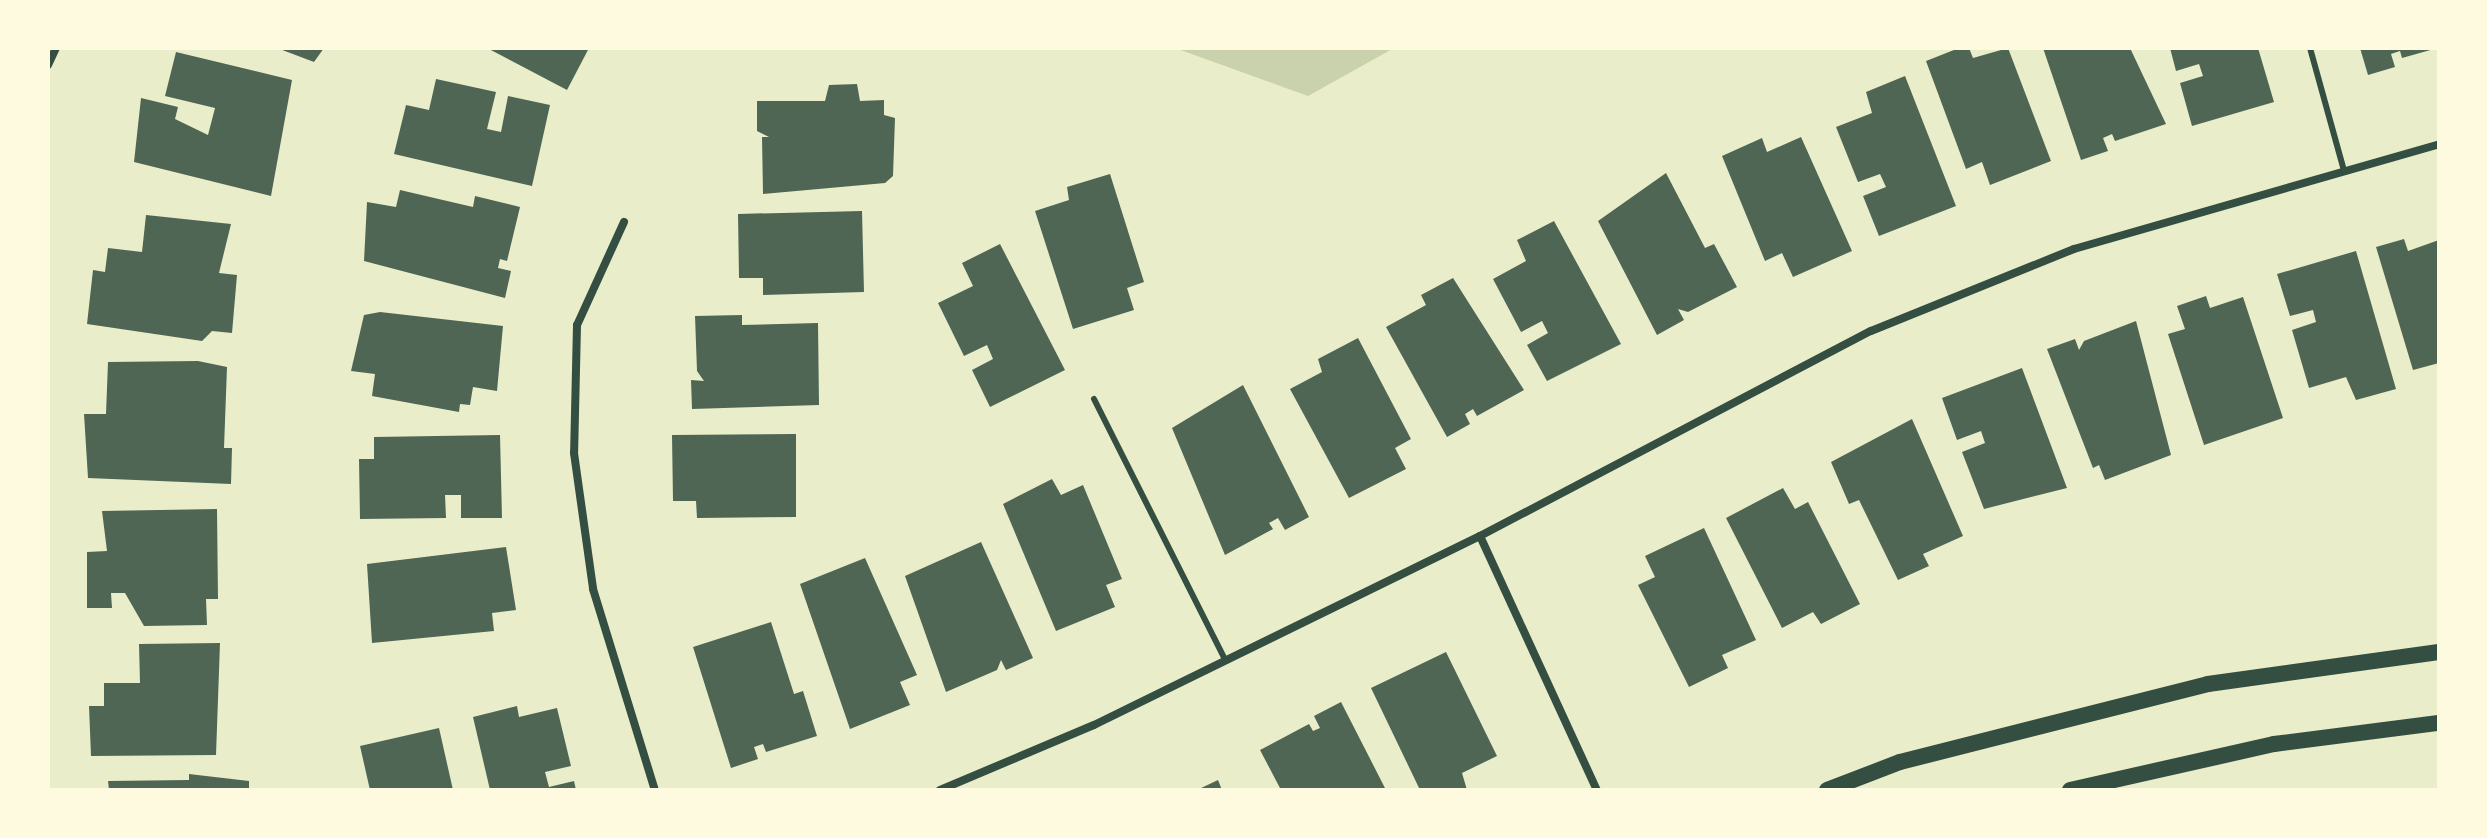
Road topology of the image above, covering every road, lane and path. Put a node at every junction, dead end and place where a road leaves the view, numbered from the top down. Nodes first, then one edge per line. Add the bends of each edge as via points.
1 (56, 48) edge
2 (2310, 48) edge
3 (48, 65) edge
4 (2439, 144) edge
5 (2344, 171) junction
6 (624, 222) dead end
7 (1094, 399) dead end
8 (1480, 536) junction
9 (2439, 652) edge
10 (1226, 661) junction
11 (2439, 723) edge
12 (655, 790) edge
13 (940, 790) edge
14 (1597, 790) edge
15 (1827, 790) edge
16 (2070, 790) edge

1 - 3 street
2 - 5 lane
4 - 5 street
5 - 8 street via 2074,249 1871,331
6 - 12 street via 577,325 574,453 593,589
7 - 10 lane
8 - 10 street
8 - 14 street
9 - 15 main road via 2208,684 1900,762
10 - 13 street
11 - 16 main road via 2274,744

